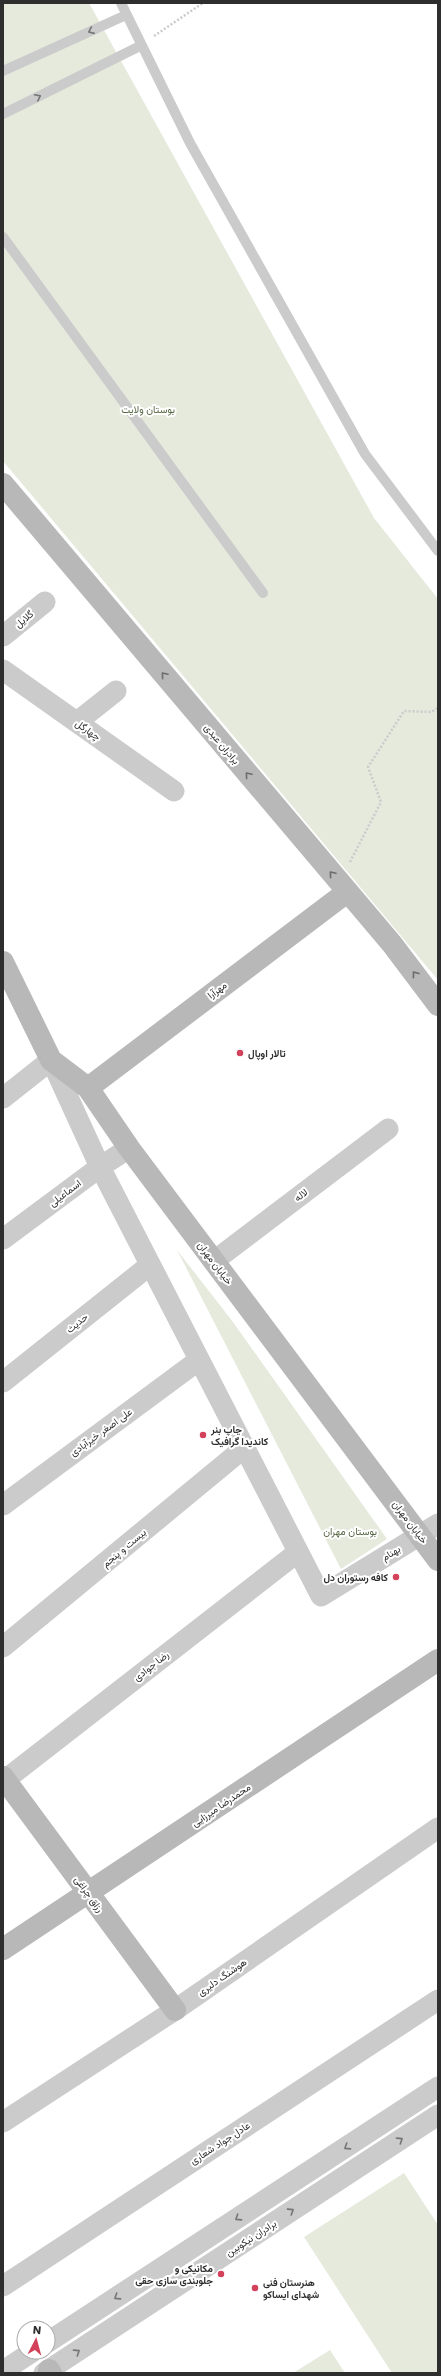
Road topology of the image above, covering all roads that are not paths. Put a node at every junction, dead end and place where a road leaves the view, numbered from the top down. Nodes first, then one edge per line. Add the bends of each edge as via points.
1 (121, 3) edge
2 (126, 15) junction
3 (140, 46) junction
4 (3, 71) edge
5 (3, 114) edge
6 (3, 237) edge
7 (3, 484) edge
8 (438, 551) edge
9 (263, 592) dead end
10 (45, 602) dead end
11 (3, 636) edge
12 (3, 670) edge
13 (116, 691) dead end
14 (77, 722) junction
15 (174, 791) dead end
16 (347, 892) junction
17 (4, 965) edge
18 (438, 1005) edge
19 (51, 1060) junction
20 (88, 1088) junction
21 (3, 1098) edge
22 (388, 1129) dead end
23 (129, 1148) junction
24 (100, 1167) junction
25 (3, 1239) edge
26 (214, 1261) junction
27 (150, 1264) junction
28 (199, 1360) junction
29 (3, 1382) edge
30 (244, 1448) junction
31 (3, 1505) edge
32 (438, 1524) edge
33 (419, 1535) junction
34 (298, 1552) junction
35 (438, 1560) edge
36 (3, 1647) edge
37 (438, 1660) edge
38 (4, 1779) edge
39 (438, 1828) edge
40 (88, 1893) junction
41 (3, 1949) edge
42 (438, 2000) edge
43 (174, 2010) junction
44 (438, 2087) edge
45 (438, 2115) edge
46 (3, 2122) edge
47 (3, 2286) edge
48 (56, 2337) edge
49 (20, 2360) edge
50 (3, 2371) edge
51 (48, 2372) edge

1 - 2 lane
2 - 3 lane
2 -> 4 lane
5 -> 3 lane
3 - 8 lane via 190,143 365,454
6 - 9 lane
16 -> 7 main road, برادران عبدی
10 - 11 street, گلایل
12 - 14 street, چهارگل
13 - 14 street
14 - 15 street, چهارگل
18 -> 16 main road, برادران عبدی via 392,944
16 - 20 main road, مهرآرا
17 - 19 main road, خیابان مهران
19 - 20 main road, خیابان مهران
19 - 21 street
19 - 24 street
20 - 23 main road, خیابان مهران
22 - 26 street, لاله
23 - 24 street, اسماعیلی
23 - 26 main road, خیابان مهران
24 - 25 street, اسماعیلی
24 - 27 street
26 - 33 main road, خیابان مهران
27 - 28 street
27 - 29 street, حدیث
28 - 30 street
28 - 31 street, علی اصغر خیرآبادی
30 - 34 street
30 - 36 street, بیست و پنجم
32 - 33 street, بهنام
33 - 34 street, بهنام via 321,1596
33 - 35 main road, خیابان مهران
34 - 38 street, رضا جوادی
37 - 40 main road, محمدرضا میرزایی
38 - 40 main road, رزاق چراغی
39 - 43 street, هوشنگ دلیری
40 - 41 main road, محمدرضا میرزایی
40 - 43 main road, رزاق چراغی
42 - 47 street, عادل جواد شعاری
43 - 46 street, هوشنگ دلیری
44 -> 48 street
51 -> 45 street, برادران نیکوبین
49 - 50 street

